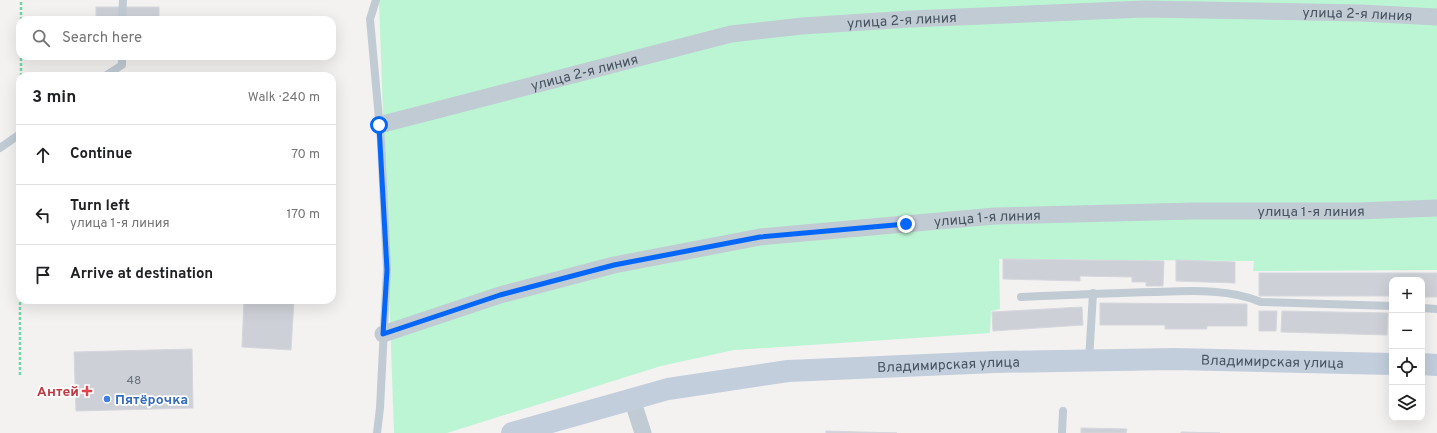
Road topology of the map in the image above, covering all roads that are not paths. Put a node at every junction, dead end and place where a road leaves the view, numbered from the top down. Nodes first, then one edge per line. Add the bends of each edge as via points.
1 (123, 0) edge
2 (376, 0) edge
3 (122, 16) edge
4 (1437, 17) edge
5 (122, 60) edge
6 (111, 72) edge
7 (379, 125) junction
8 (16, 137) edge
9 (0, 148) edge
10 (1437, 208) edge
11 (1093, 293) junction
12 (1021, 297) dead end
13 (1389, 306) edge
14 (1425, 308) edge
15 (1437, 309) edge
16 (383, 334) junction
17 (1089, 361) junction
18 (1389, 364) edge
19 (1425, 364) edge
20 (1437, 365) edge
21 (632, 399) junction
22 (1063, 411) dead end
23 (377, 433) edge
24 (512, 433) edge
25 (644, 433) edge
26 (1062, 433) edge

1 - 3 lane
2 - 7 lane via 370,19
4 - 7 street, улица 2-я линия via 1144,9 911,19 786,28 731,34
5 - 6 lane via 122,65
7 - 16 lane via 387,270
8 - 9 lane
10 - 16 street, улица 1-я линия via 995,216 760,237 606,267 500,295
11 - 12 lane
11 - 13 lane via 1204,291 1249,297 1261,302
11 - 17 lane
14 - 15 lane
16 - 23 lane
17 - 18 street, Владимирская улица via 1175,359
17 - 21 street, Владимирская улица via 995,362 788,371 668,389
19 - 20 street
21 - 24 street, Владимирская улица
21 - 25 street
22 - 26 lane

